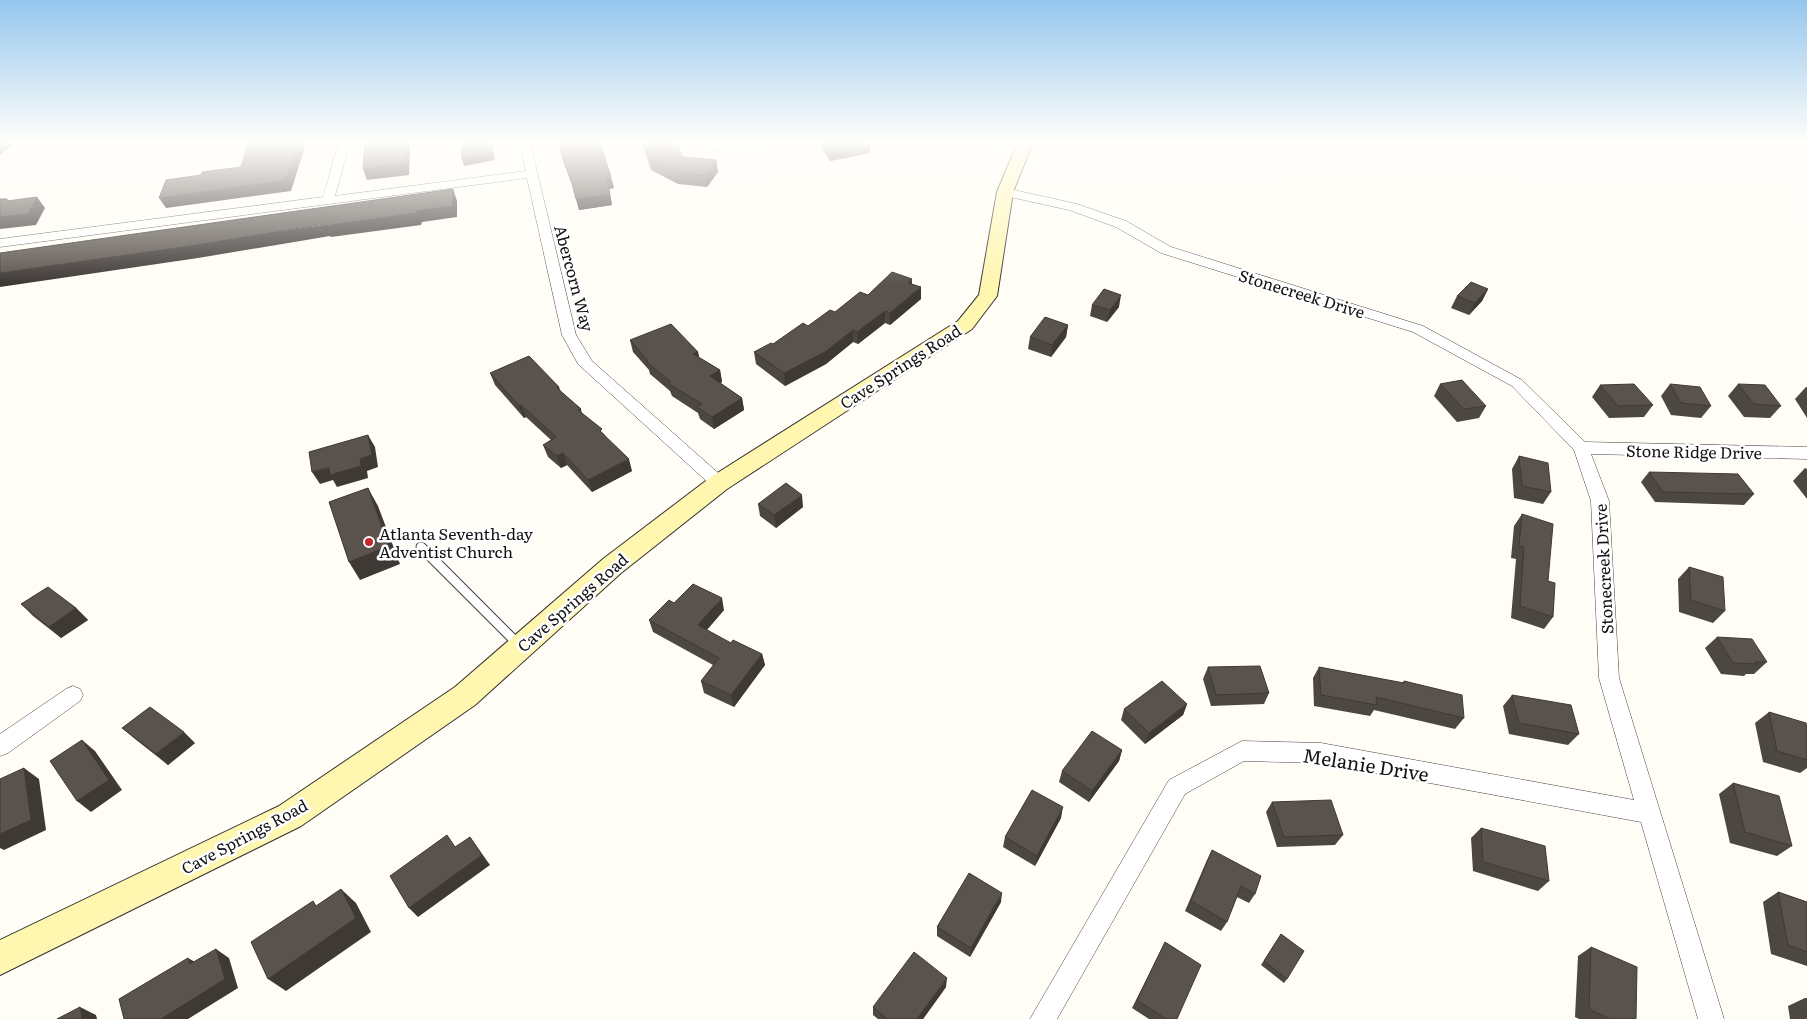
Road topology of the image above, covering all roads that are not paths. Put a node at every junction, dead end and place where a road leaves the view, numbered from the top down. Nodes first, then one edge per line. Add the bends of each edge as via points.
1 (331, 190) edge
2 (410, 190) edge
3 (535, 190) edge
4 (1005, 192) joint
5 (328, 200) junction
6 (0, 243) edge
7 (1581, 448) junction
8 (1807, 453) edge
9 (719, 482) junction
10 (421, 547) dead end
11 (521, 647) junction
12 (73, 694) dead end
13 (0, 746) edge
14 (1649, 813) junction
15 (0, 958) edge
16 (1043, 1019) edge
17 (1711, 1019) edge

1 - 5 street
2 - 5 street
3 - 9 street, Abercorn Way via 569,335 586,364
4 - 7 street, Stonecreek Drive via 1073,207 1120,224 1166,250 1418,329 1517,383
4 - 9 street, Cave Springs Road via 988,296 965,324
5 - 6 street
7 - 8 street, Stone Ridge Drive
7 - 14 street, Stonecreek Drive via 1600,502 1608,678
9 - 11 street, Cave Springs Road via 612,566
10 - 11 lane
11 - 15 street, Cave Springs Road via 465,696 290,816
12 - 13 street
14 - 16 street, Melanie Drive via 1321,753 1242,751 1177,787
14 - 17 street, Stonecreek Drive

